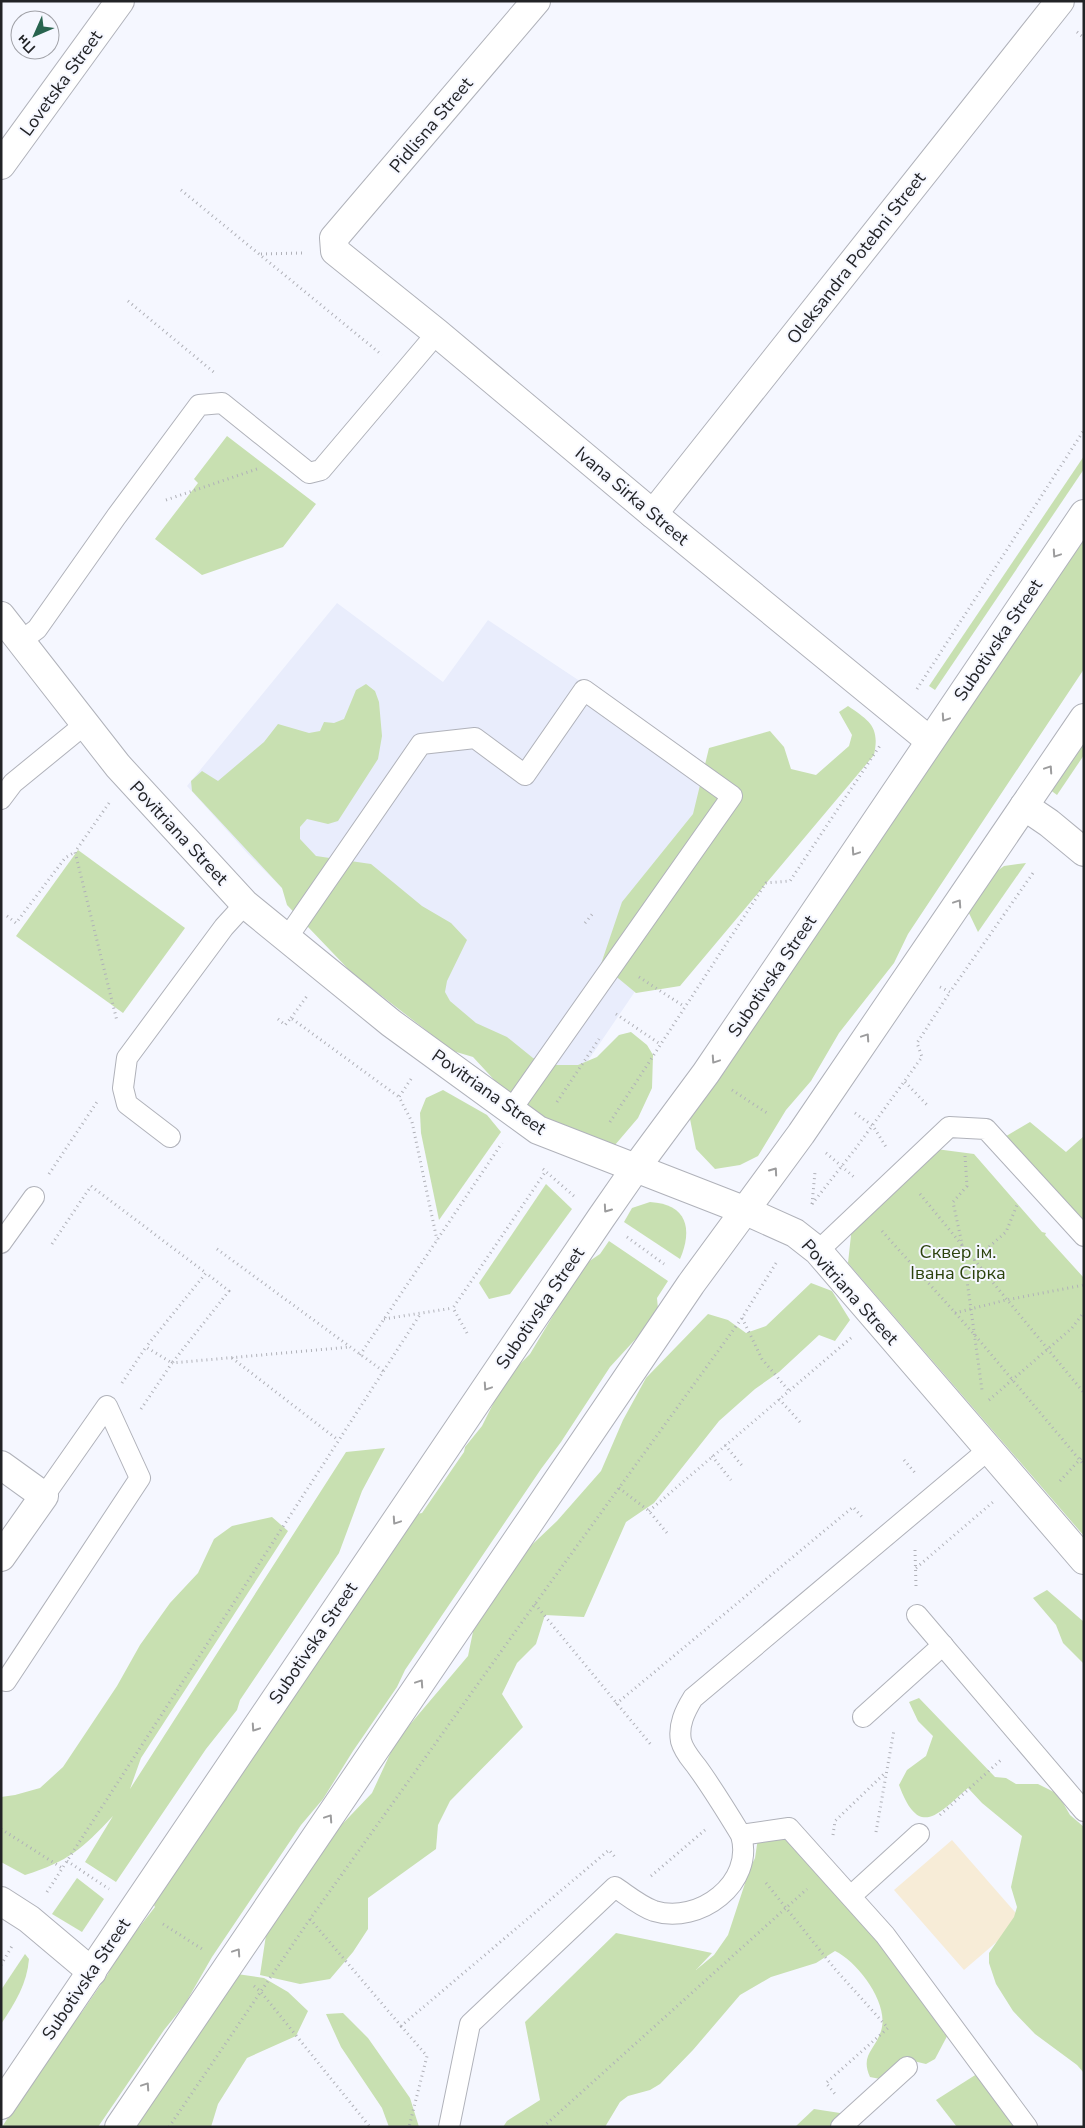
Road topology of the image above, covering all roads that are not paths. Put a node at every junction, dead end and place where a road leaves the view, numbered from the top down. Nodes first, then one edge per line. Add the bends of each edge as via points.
1 (120, 1) edge
2 (536, 1) edge
3 (1060, 1) edge
4 (1, 165) edge
5 (335, 251) joint
6 (437, 333) junction
7 (653, 514) junction
8 (1084, 514) edge
9 (1, 616) edge
10 (21, 641) junction
11 (1084, 718) edge
12 (84, 725) junction
13 (930, 741) junction
14 (1, 799) edge
15 (1024, 806) junction
16 (1084, 852) edge
17 (245, 904) junction
18 (287, 938) junction
19 (511, 1110) junction
20 (170, 1137) dead end
21 (635, 1169) junction
22 (34, 1197) road end
23 (746, 1211) junction
24 (1084, 1236) edge
25 (1, 1243) edge
26 (818, 1251) junction
27 (988, 1450) junction
28 (1, 1465) edge
29 (44, 1496) junction
30 (1, 1557) edge
31 (1084, 1560) edge
32 (917, 1615) dead end
33 (943, 1645) junction
34 (1, 1680) edge
35 (863, 1717) dead end
36 (1084, 1810) edge
37 (919, 1834) road end
38 (742, 1844) junction
39 (850, 1896) junction
40 (1, 1901) edge
41 (92, 1972) junction
42 (907, 2067) dead end
43 (1, 2106) edge
44 (847, 2121) edge
45 (119, 2127) edge
46 (449, 2127) edge
47 (1027, 2127) edge

1 - 4 street, Lovetska Street
2 - 5 street, Pidlisna Street via 334,238
3 - 7 street, Oleksandra Potebni Street
5 - 6 street, Ivana Sirka Street
6 - 7 street, Ivana Sirka Street
6 - 10 lane via 322,470 310,473 222,403 199,405 37,629
7 - 13 street, Ivana Sirka Street
8 -> 13 street, Subotivska Street
9 - 10 street, Povitriana Street
10 - 12 street, Povitriana Street
15 -> 11 street
12 - 14 lane via 13,783
12 - 17 street, Povitriana Street
13 -> 21 street, Subotivska Street via 706,1073
15 - 16 street
23 -> 15 street
17 - 18 street, Povitriana Street
17 - 20 lane via 224,927 127,1058 123,1088 127,1104
18 - 19 street, Povitriana Street via 391,1023
18 - 19 lane via 420,744 475,738 525,775 584,690 732,796
19 - 21 street, Povitriana Street via 538,1130
21 - 23 street, Povitriana Street
21 -> 41 street, Subotivska Street
22 - 25 lane
23 - 26 street, Povitriana Street via 795,1233
45 -> 23 street via 686,1292
24 - 26 lane via 986,1129 949,1127
26 - 27 street, Povitriana Street
27 - 31 street, Povitriana Street
27 - 38 lane via 694,1698 685,1711 681,1741
28 - 29 street
29 - 30 street
29 - 34 lane via 107,1406 140,1478 6,1681
32 - 33 lane
33 - 35 lane
33 - 36 lane
37 - 39 lane
38 - 39 lane via 789,1828
38 - 46 lane via 741,1866 731,1885 716,1900 697,1910 676,1914 654,1911 615,1887 470,2024
39 - 47 lane via 885,1935
40 - 41 street via 29,1919
41 - 43 street, Subotivska Street
42 - 44 lane

